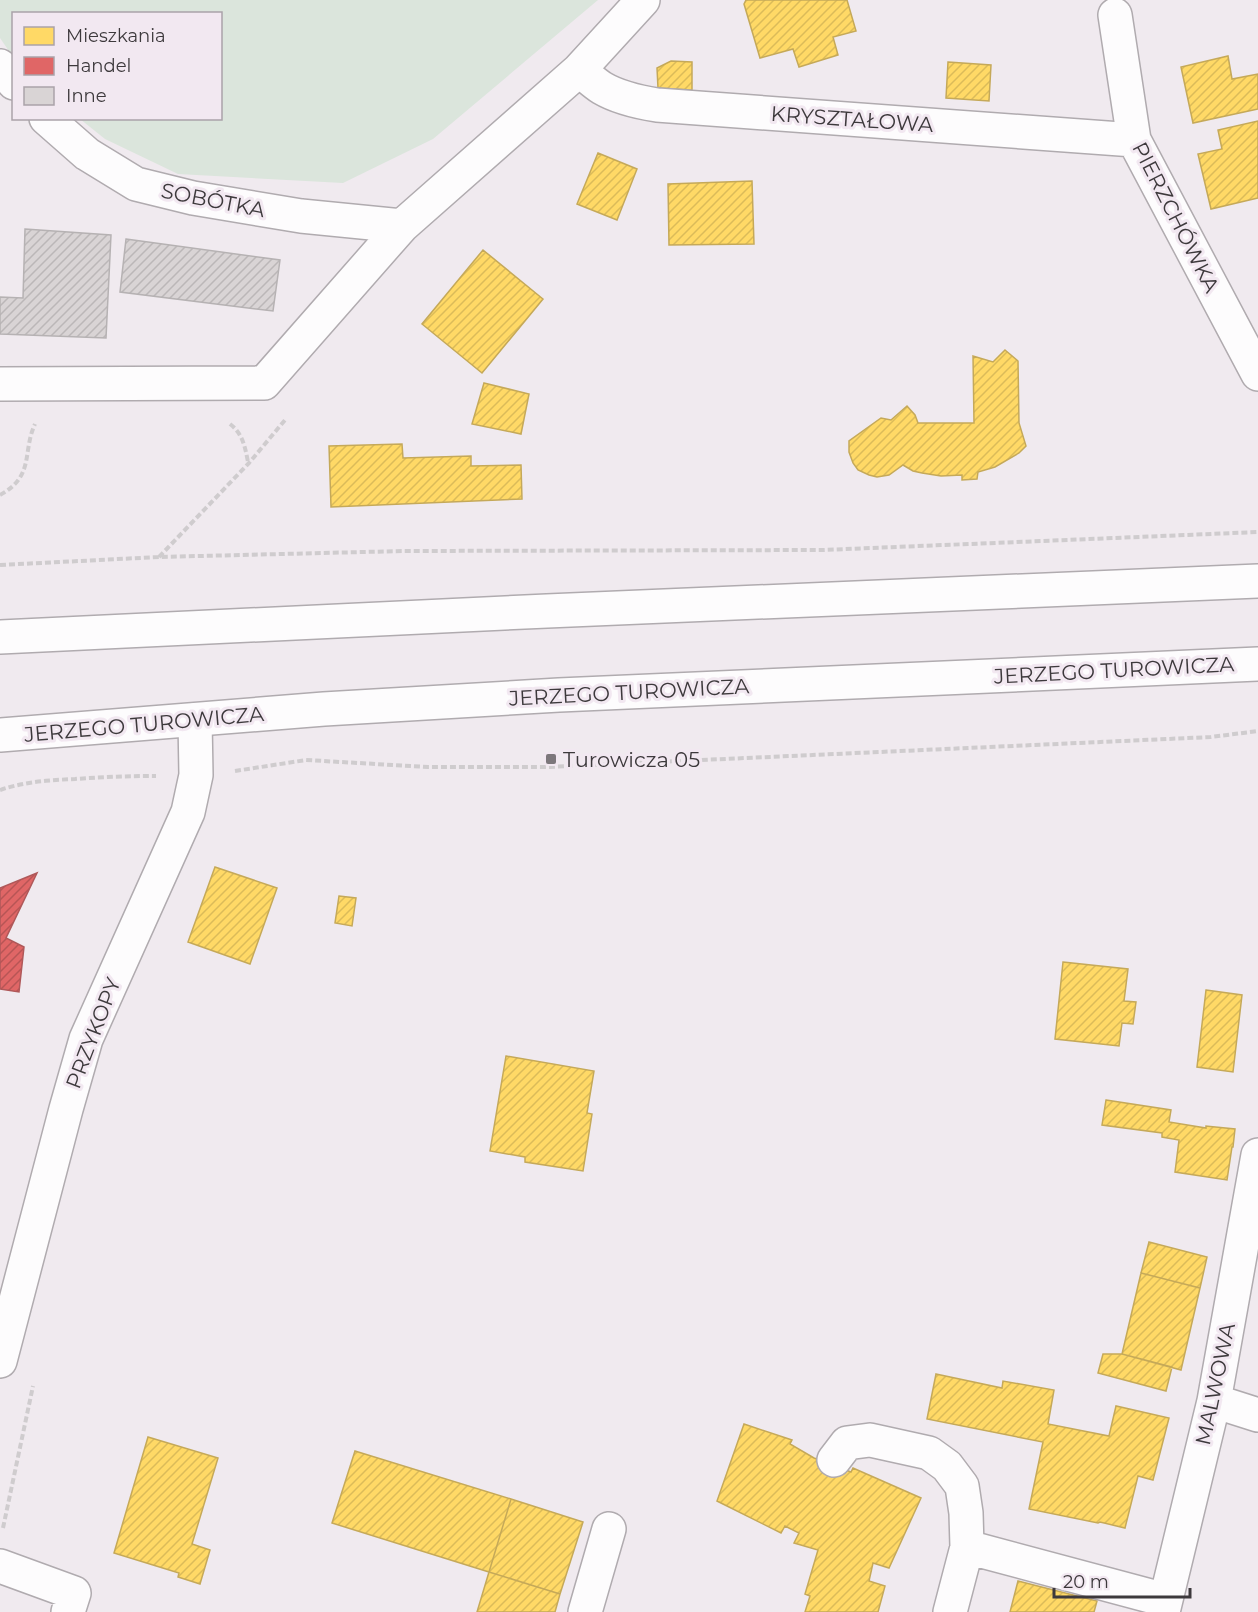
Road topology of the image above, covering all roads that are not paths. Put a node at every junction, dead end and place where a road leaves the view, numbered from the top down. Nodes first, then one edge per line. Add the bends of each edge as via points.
1 (643, 0) edge
2 (1115, 15) dead end
3 (0, 66) edge
4 (579, 70) junction
5 (12, 81) edge
6 (48, 120) edge
7 (1134, 140) junction
8 (402, 226) junction
9 (1258, 374) edge
10 (0, 384) edge
11 (1258, 581) edge
12 (9, 633) edge
13 (1258, 664) edge
14 (195, 720) junction
15 (0, 735) edge
16 (1258, 1155) edge
17 (1, 1356) edge
18 (1214, 1401) junction
19 (1258, 1415) edge
20 (834, 1460) dead end
21 (609, 1529) dead end
22 (967, 1547) junction
23 (0, 1566) edge
24 (1164, 1606) edge
25 (68, 1612) edge
26 (585, 1612) edge
27 (950, 1612) edge

1 - 4 street
2 - 7 street, PIERZCHÓWKA
3 - 5 street
4 - 7 street, KRYSZTAŁOWA via 611,93 657,105
4 - 8 street
6 - 8 street, SOBÓTKA via 87,154 136,184 301,216
7 - 9 street, PIERZCHÓWKA
8 - 10 street via 264,382
11 - 12 street
13 - 14 street, JERZEGO TUROWICZA via 559,695
14 - 15 street, JERZEGO TUROWICZA
14 - 17 street, PRZYKOPY via 196,775 188,812 86,1039
16 - 18 street, MALWOWA
18 - 19 street
18 - 24 street, MALWOWA
20 - 22 street via 847,1443 870,1440 929,1454 947,1466 962,1486
21 - 26 street
22 - 24 street
22 - 27 street
23 - 25 street via 74,1593

